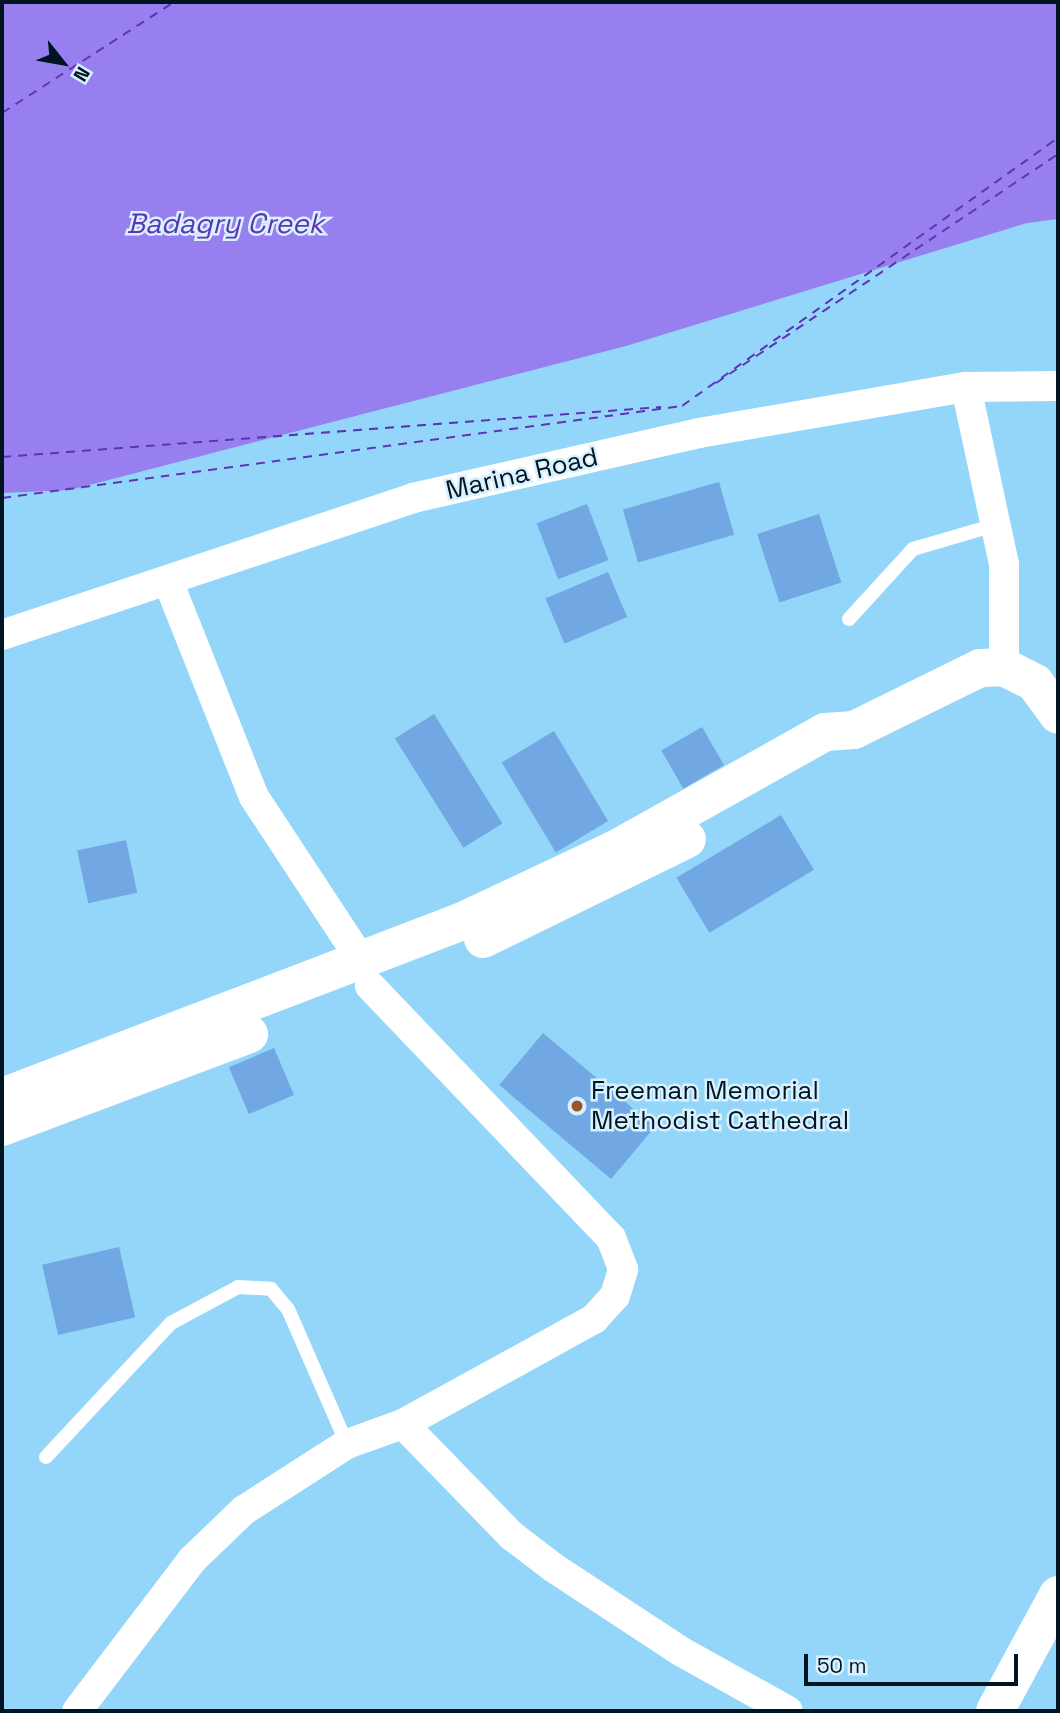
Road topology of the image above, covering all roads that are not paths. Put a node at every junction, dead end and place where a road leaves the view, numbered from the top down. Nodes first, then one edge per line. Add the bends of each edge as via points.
1 (1058, 386) edge
2 (966, 387) junction
3 (995, 525) junction
4 (168, 581) junction
5 (849, 620) dead end
6 (2, 635) edge
7 (1004, 667) junction
8 (1052, 697) edge
9 (366, 974) junction
10 (118, 1070) junction
11 (2, 1097) edge
12 (2, 1127) edge
13 (403, 1424) junction
14 (347, 1444) junction
15 (46, 1457) dead end
16 (1058, 1595) edge
17 (76, 1711) edge
18 (789, 1711) edge
19 (995, 1711) edge

1 - 2 street, Marina Road
2 - 3 street
2 - 4 street, Marina Road via 699,433 413,498
3 - 5 lane via 914,549
3 - 7 street via 1004,564
4 - 6 street, Marina Road
4 - 9 street via 254,796
7 - 8 street
7 - 9 street via 980,668 854,730 839,752 626,874
9 - 10 street
9 - 13 street via 611,1238 623,1269 615,1296 594,1319
10 - 11 street
10 - 12 street
13 - 14 street
13 - 18 street via 512,1536 554,1568 682,1652
14 - 15 lane via 288,1309 271,1289 238,1287 171,1323
14 - 17 street via 244,1510 192,1560
16 - 19 street

